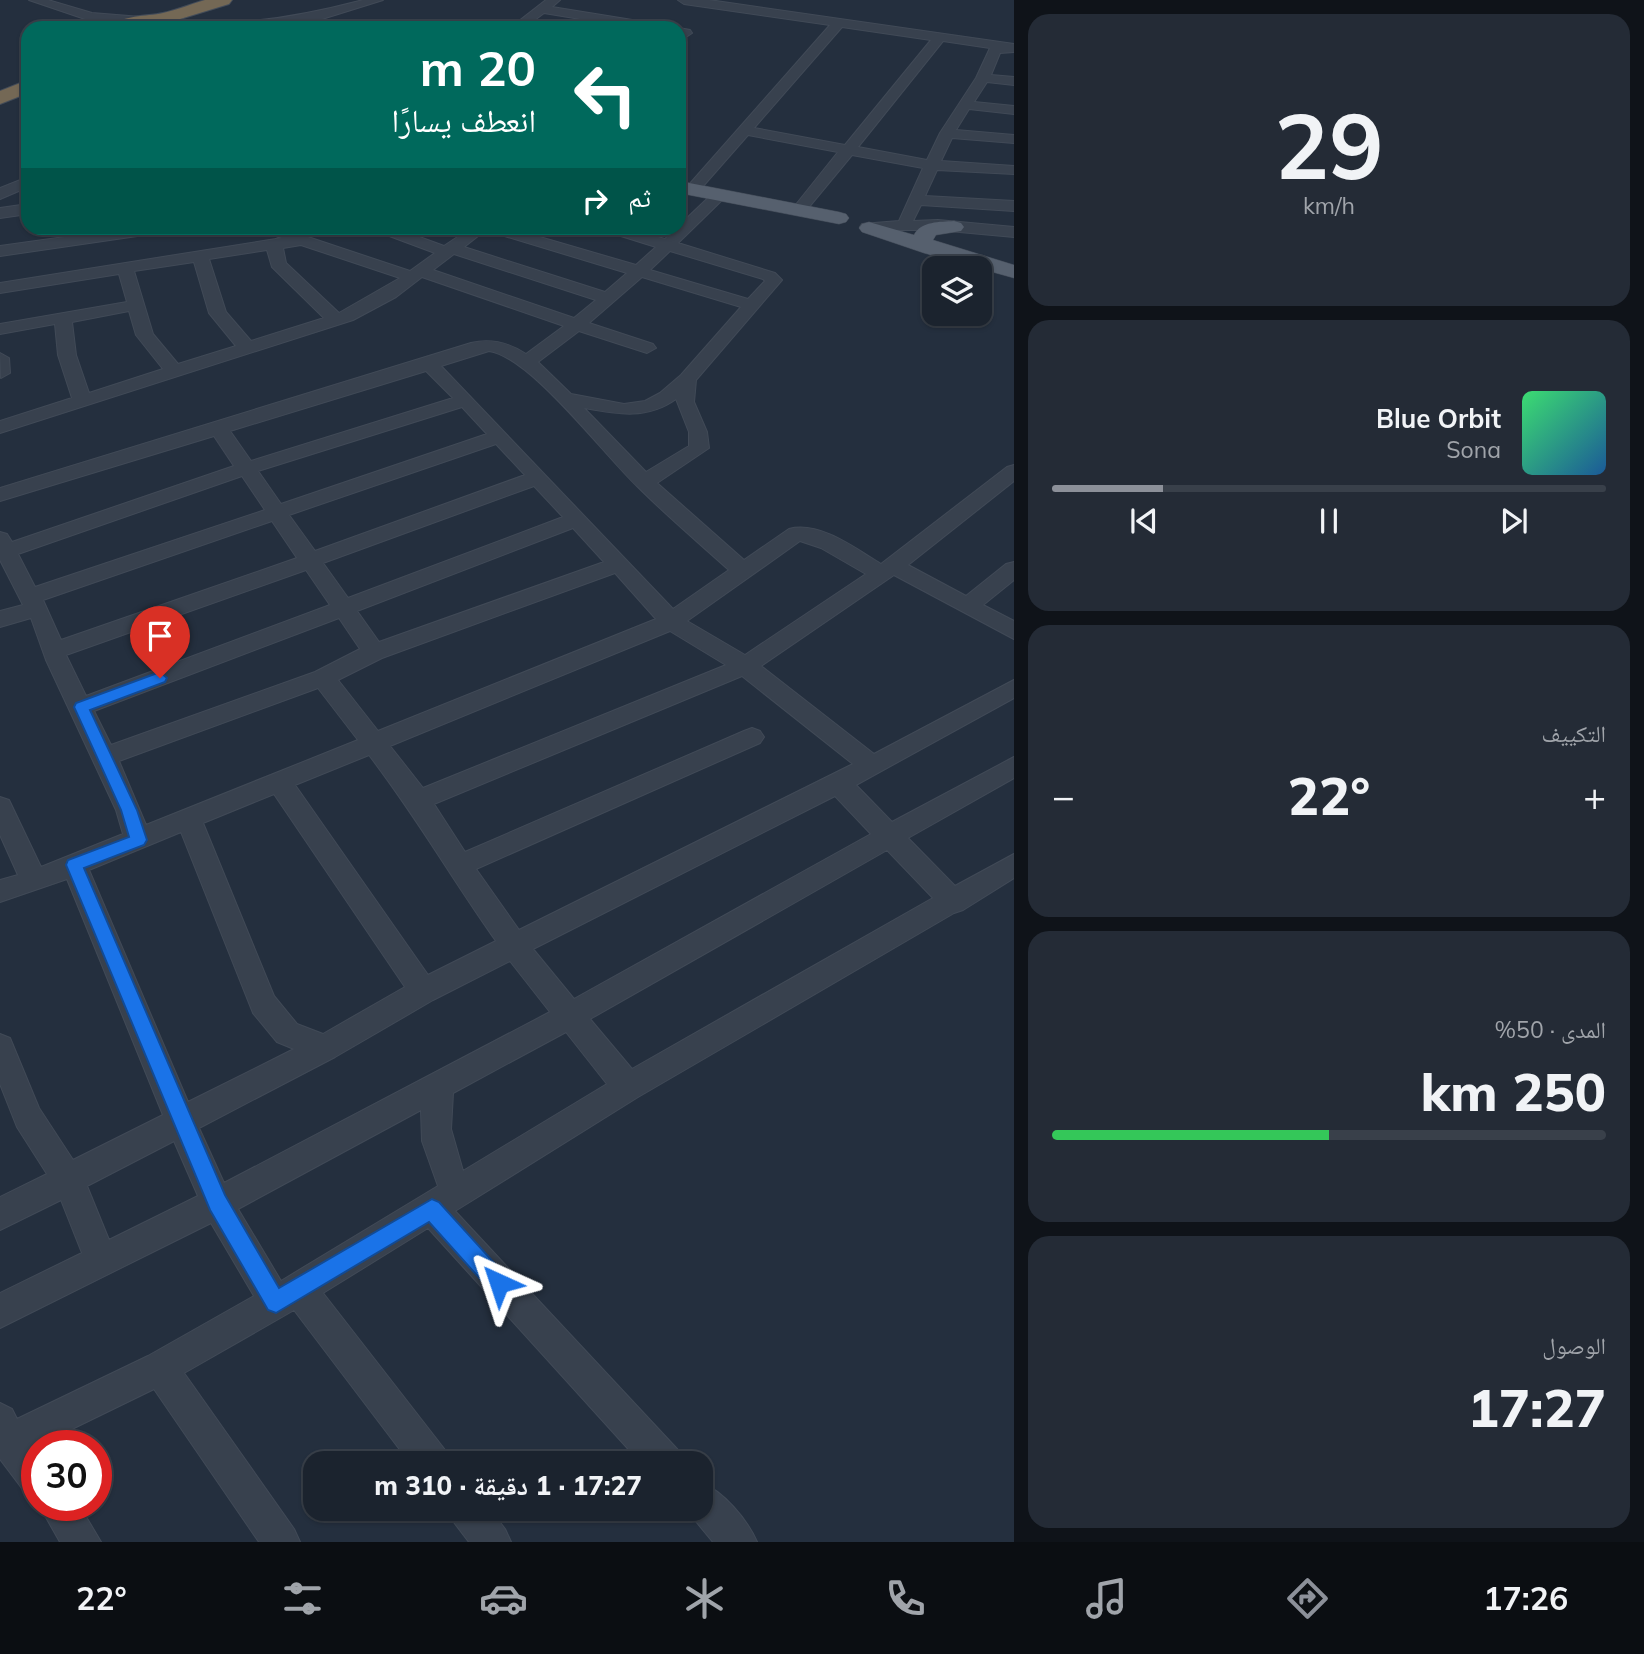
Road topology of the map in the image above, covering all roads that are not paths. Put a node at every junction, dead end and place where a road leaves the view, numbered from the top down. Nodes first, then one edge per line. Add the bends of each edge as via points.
1 (35, 0) edge
2 (223, 0) edge
3 (243, 0) edge
4 (376, 0) edge
5 (554, 0) edge
6 (684, 0) edge
7 (542, 9) junction
8 (91, 17) junction
9 (602, 19) joint
10 (150, 20) junction
11 (97, 21) edge
12 (146, 21) edge
13 (162, 21) edge
14 (198, 21) edge
15 (274, 21) edge
16 (526, 21) edge
17 (614, 21) edge
18 (838, 23) junction
19 (940, 37) junction
20 (1010, 47) edge
21 (983, 78) junction
22 (21, 79) edge
23 (1014, 81) edge
24 (0, 87) edge
25 (21, 89) edge
26 (0, 97) edge
27 (966, 104) junction
28 (1014, 110) edge
29 (743, 130) junction
30 (947, 133) junction
31 (1014, 139) edge
32 (848, 151) junction
33 (930, 165) junction
34 (1014, 170) edge
35 (21, 184) edge
36 (686, 188) edge
37 (686, 191) edge
38 (686, 192) edge
39 (0, 194) edge
40 (916, 200) junction
41 (713, 201) junction
42 (1014, 206) edge
43 (21, 210) edge
44 (799, 210) junction
45 (0, 213) edge
46 (906, 220) junction
47 (946, 226) junction
48 (686, 229) edge
49 (851, 230) junction
50 (1014, 232) edge
51 (110, 235) edge
52 (286, 235) edge
53 (403, 235) edge
54 (470, 235) edge
55 (518, 235) edge
56 (635, 235) edge
57 (680, 235) edge
58 (300, 240) junction
59 (274, 244) junction
60 (670, 245) junction
61 (931, 249) junction
62 (449, 250) junction
63 (0, 251) edge
64 (200, 256) junction
65 (932, 256) edge
66 (125, 268) junction
67 (642, 271) junction
68 (1014, 272) edge
69 (416, 274) junction
70 (992, 274) edge
71 (1014, 279) edge
72 (0, 288) edge
73 (608, 298) junction
74 (137, 305) junction
75 (751, 305) junction
76 (63, 318) junction
77 (336, 320) junction
78 (577, 325) junction
79 (0, 329) edge
80 (247, 347) junction
81 (647, 348) dead end
82 (527, 362) junction
83 (429, 364) junction
84 (173, 370) junction
85 (687, 379) junction
86 (564, 398) junction
87 (82, 399) junction
88 (466, 400) junction
89 (0, 427) edge
90 (218, 428) junction
91 (498, 436) junction
92 (244, 469) junction
93 (1014, 471) edge
94 (536, 478) junction
95 (644, 482) junction
96 (0, 495) edge
97 (275, 513) junction
98 (576, 520) junction
99 (3, 545) edge
100 (309, 561) junction
101 (617, 565) junction
102 (887, 569) junction
103 (1014, 569) edge
104 (743, 572) junction
105 (34, 603) junction
106 (968, 606) junction
107 (344, 610) junction
108 (0, 619) edge
109 (671, 621) junction
110 (1014, 631) edge
111 (53, 651) junction
112 (374, 652) junction
113 (745, 666) junction
114 (323, 678) junction
115 (1014, 688) edge
116 (81, 707) junction
117 (752, 737) dead end
118 (371, 743) junction
119 (105, 757) junction
120 (872, 766) junction
121 (1014, 766) edge
122 (278, 781) junction
123 (838, 783) junction
124 (418, 800) junction
125 (0, 807) edge
126 (188, 818) junction
127 (889, 836) junction
128 (138, 840) junction
129 (74, 865) junction
130 (458, 866) junction
131 (1014, 866) edge
132 (34, 881) junction
133 (0, 891) edge
134 (954, 902) junction
135 (514, 944) junction
136 (423, 991) junction
137 (569, 1016) junction
138 (0, 1047) edge
139 (325, 1048) junction
140 (439, 1085) junction
141 (628, 1087) junction
142 (181, 1121) junction
143 (69, 1181) junction
144 (444, 1201) junction
145 (217, 1203) junction
146 (0, 1214) edge
147 (100, 1259) junction
148 (287, 1296) junction
149 (0, 1311) edge
150 (160, 1368) junction
151 (5, 1431) edge
152 (422, 1451) edge
153 (656, 1451) edge
154 (21, 1454) edge
155 (713, 1514) edge
156 (68, 1521) edge
157 (476, 1521) edge
158 (82, 1542) edge
159 (281, 1542) edge
160 (492, 1542) edge
161 (738, 1542) edge

1 - 8 street
2 - 10 highway
3 - 14 highway
4 - 15 street via 322,15
5 - 7 street
6 - 18 street
7 - 9 street
7 - 16 street
8 - 10 street
8 - 11 street
9 - 17 street
10 - 12 highway
10 - 13 highway
18 - 19 street
18 - 29 street
19 - 20 street
19 - 32 street
20 - 21 street via 995,51
21 - 23 street
21 - 27 street
22 - 24 highway
25 - 26 highway
27 - 28 street
27 - 30 street
29 - 32 street
29 - 36 street
30 - 31 street
30 - 33 street
32 - 33 street
32 - 44 street
33 - 34 street
33 - 40 street
35 - 39 street
37 - 44 main road
38 - 41 main road
40 - 42 street
40 - 46 street
41 - 48 street
41 - 49 main road
43 - 45 street
44 - 49 main road
46 - 47 street
46 - 49 street
47 - 49 street
47 - 50 street
47 - 61 main road via 924,233 923,241
49 - 61 main road
49 - 65 main road
51 - 63 street
52 - 58 street
53 - 62 street
54 - 62 street
55 - 67 street
56 - 60 street
57 - 60 street
58 - 59 street
58 - 69 street
59 - 64 street
59 - 77 street via 278,264
60 - 67 street
60 - 75 street via 769,276 772,285
61 - 68 main road
62 - 69 street
62 - 73 street
64 - 66 street
64 - 80 street via 218,313
66 - 72 street
66 - 74 street
67 - 73 street
67 - 75 street
69 - 77 street via 377,301
69 - 78 street
70 - 71 main road
73 - 78 street
74 - 76 street
74 - 84 street via 145,335
75 - 85 street
76 - 79 street
76 - 87 street via 67,355
77 - 80 street
78 - 81 street
78 - 82 street
80 - 84 street
82 - 83 street via 502,346 484,344
82 - 86 street
83 - 88 street
83 - 90 street
84 - 87 street
85 - 86 street via 667,397 635,410
85 - 95 street via 685,402 698,432 699,448
86 - 95 street
87 - 89 street
88 - 91 street
88 - 92 street
90 - 92 street
90 - 96 street
91 - 94 street
91 - 97 street
92 - 97 street
92 - 99 street
93 - 102 street
94 - 98 street
94 - 100 street
95 - 104 street
97 - 100 street
97 - 105 street
98 - 101 street
98 - 107 street
99 - 105 street
100 - 107 street
100 - 111 street
101 - 109 street
101 - 112 street
102 - 104 street via 803,534 788,538
102 - 106 street
102 - 113 street
103 - 106 street
104 - 109 street
105 - 108 street
105 - 111 street
106 - 110 street
107 - 112 street
107 - 116 street
109 - 113 street
109 - 118 street
111 - 116 street
112 - 114 street
113 - 120 street
113 - 124 street
114 - 118 street
114 - 119 street
115 - 120 street
116 - 119 street
117 - 130 street
118 - 122 street
118 - 124 street
119 - 128 street
120 - 123 street
121 - 127 street
122 - 126 street
122 - 136 street
123 - 127 street
123 - 135 street
124 - 130 street
125 - 132 street
126 - 128 street
126 - 139 street via 263,1004 287,1033
127 - 134 street
127 - 137 street
128 - 129 street
129 - 132 street
129 - 142 street
130 - 135 street
131 - 134 street
132 - 133 street
134 - 141 street
135 - 136 street
135 - 137 street
136 - 139 street
137 - 140 street
137 - 141 street
138 - 143 street via 27,1117
139 - 142 street
140 - 144 street via 434,1117
140 - 145 street
141 - 144 street
142 - 143 street
142 - 145 street
143 - 146 street
143 - 147 street
144 - 148 street
144 - 153 street
145 - 147 street
145 - 148 street
147 - 149 street
148 - 150 street
148 - 152 street
150 - 151 street
150 - 159 street
151 - 154 street
155 - 161 street
156 - 158 street
157 - 160 street

